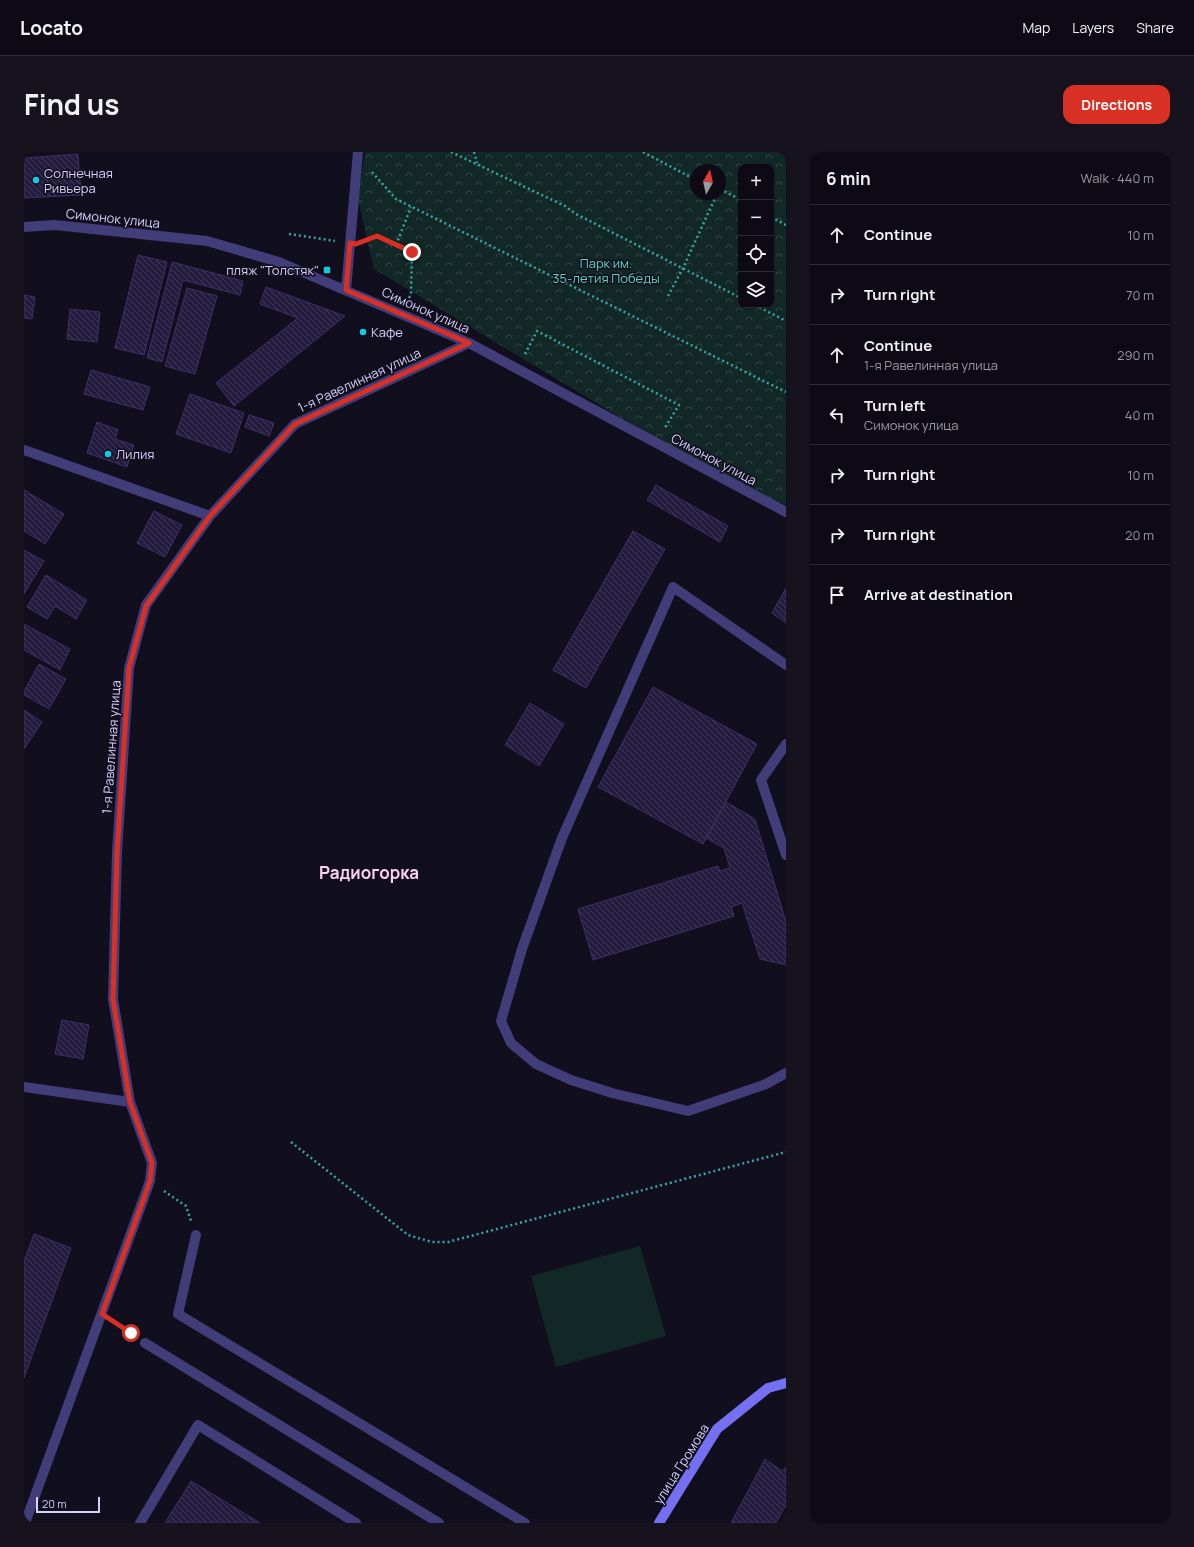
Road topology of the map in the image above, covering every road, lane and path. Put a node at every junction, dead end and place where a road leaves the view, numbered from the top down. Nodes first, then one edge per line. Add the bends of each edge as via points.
1 (450, 152) edge
2 (474, 152) edge
3 (643, 152) edge
4 (359, 153) edge
5 (477, 164) junction
6 (690, 177) edge
7 (726, 192) edge
8 (738, 198) edge
9 (714, 200) edge
10 (410, 207) junction
11 (774, 219) edge
12 (786, 225) edge
13 (24, 227) edge
14 (288, 234) dead end
15 (350, 243) junction
16 (396, 245) junction
17 (683, 268) junction
18 (346, 290) junction
19 (668, 296) dead end
20 (738, 296) edge
21 (407, 302) dead end
22 (761, 308) edge
23 (786, 321) edge
24 (469, 343) junction
25 (524, 357) dead end
26 (786, 392) edge
27 (663, 431) dead end
28 (24, 450) edge
29 (786, 512) edge
30 (210, 516) junction
31 (786, 665) edge
32 (786, 744) edge
33 (786, 855) edge
34 (786, 1073) edge
35 (24, 1087) edge
36 (130, 1102) junction
37 (292, 1142) dead end
38 (786, 1152) edge
39 (150, 1181) junction
40 (196, 1234) joint
41 (102, 1314) junction
42 (145, 1342) joint
43 (786, 1383) edge
44 (25, 1523) edge
45 (140, 1523) edge
46 (356, 1523) edge
47 (439, 1523) edge
48 (525, 1523) edge
49 (659, 1523) edge

1 - 5 path
2 - 5 path
3 - 6 path
4 - 10 path via 396,199
4 - 15 street
5 - 17 path via 565,206
7 - 8 path
9 - 17 path
10 - 16 path
10 - 26 path
11 - 12 path
13 - 18 street, Симонок улица via 55,225 207,241 279,262
14 - 15 path
15 - 16 path via 356,244 377,236
15 - 18 street
16 - 21 path via 412,252 411,294
17 - 19 path
17 - 20 path
18 - 24 street, Симонок улица
22 - 23 path
24 - 29 street, Симонок улица
24 - 30 street, 1-я Равелинная улица via 295,424
25 - 27 path via 537,331 679,405
28 - 30 street
30 - 36 street, 1-я Равелинная улица via 146,606 129,668 117,852 113,999
31 - 34 street via 673,587 562,838 522,949 501,1021 511,1042 536,1064 571,1080 612,1093 688,1111 766,1084
32 - 33 street via 761,780
35 - 36 street
36 - 39 street, 1-я Равелинная улица via 152,1163
37 - 38 path via 408,1235 432,1242 448,1242
39 - 40 path via 186,1206
39 - 41 street, 1-я Равелинная улица
40 - 48 street via 178,1314
41 - 42 path
41 - 44 street, 1-я Равелинная улица
42 - 47 street
43 - 49 street, улица Громова via 768,1388 717,1430
45 - 46 street via 198,1425

